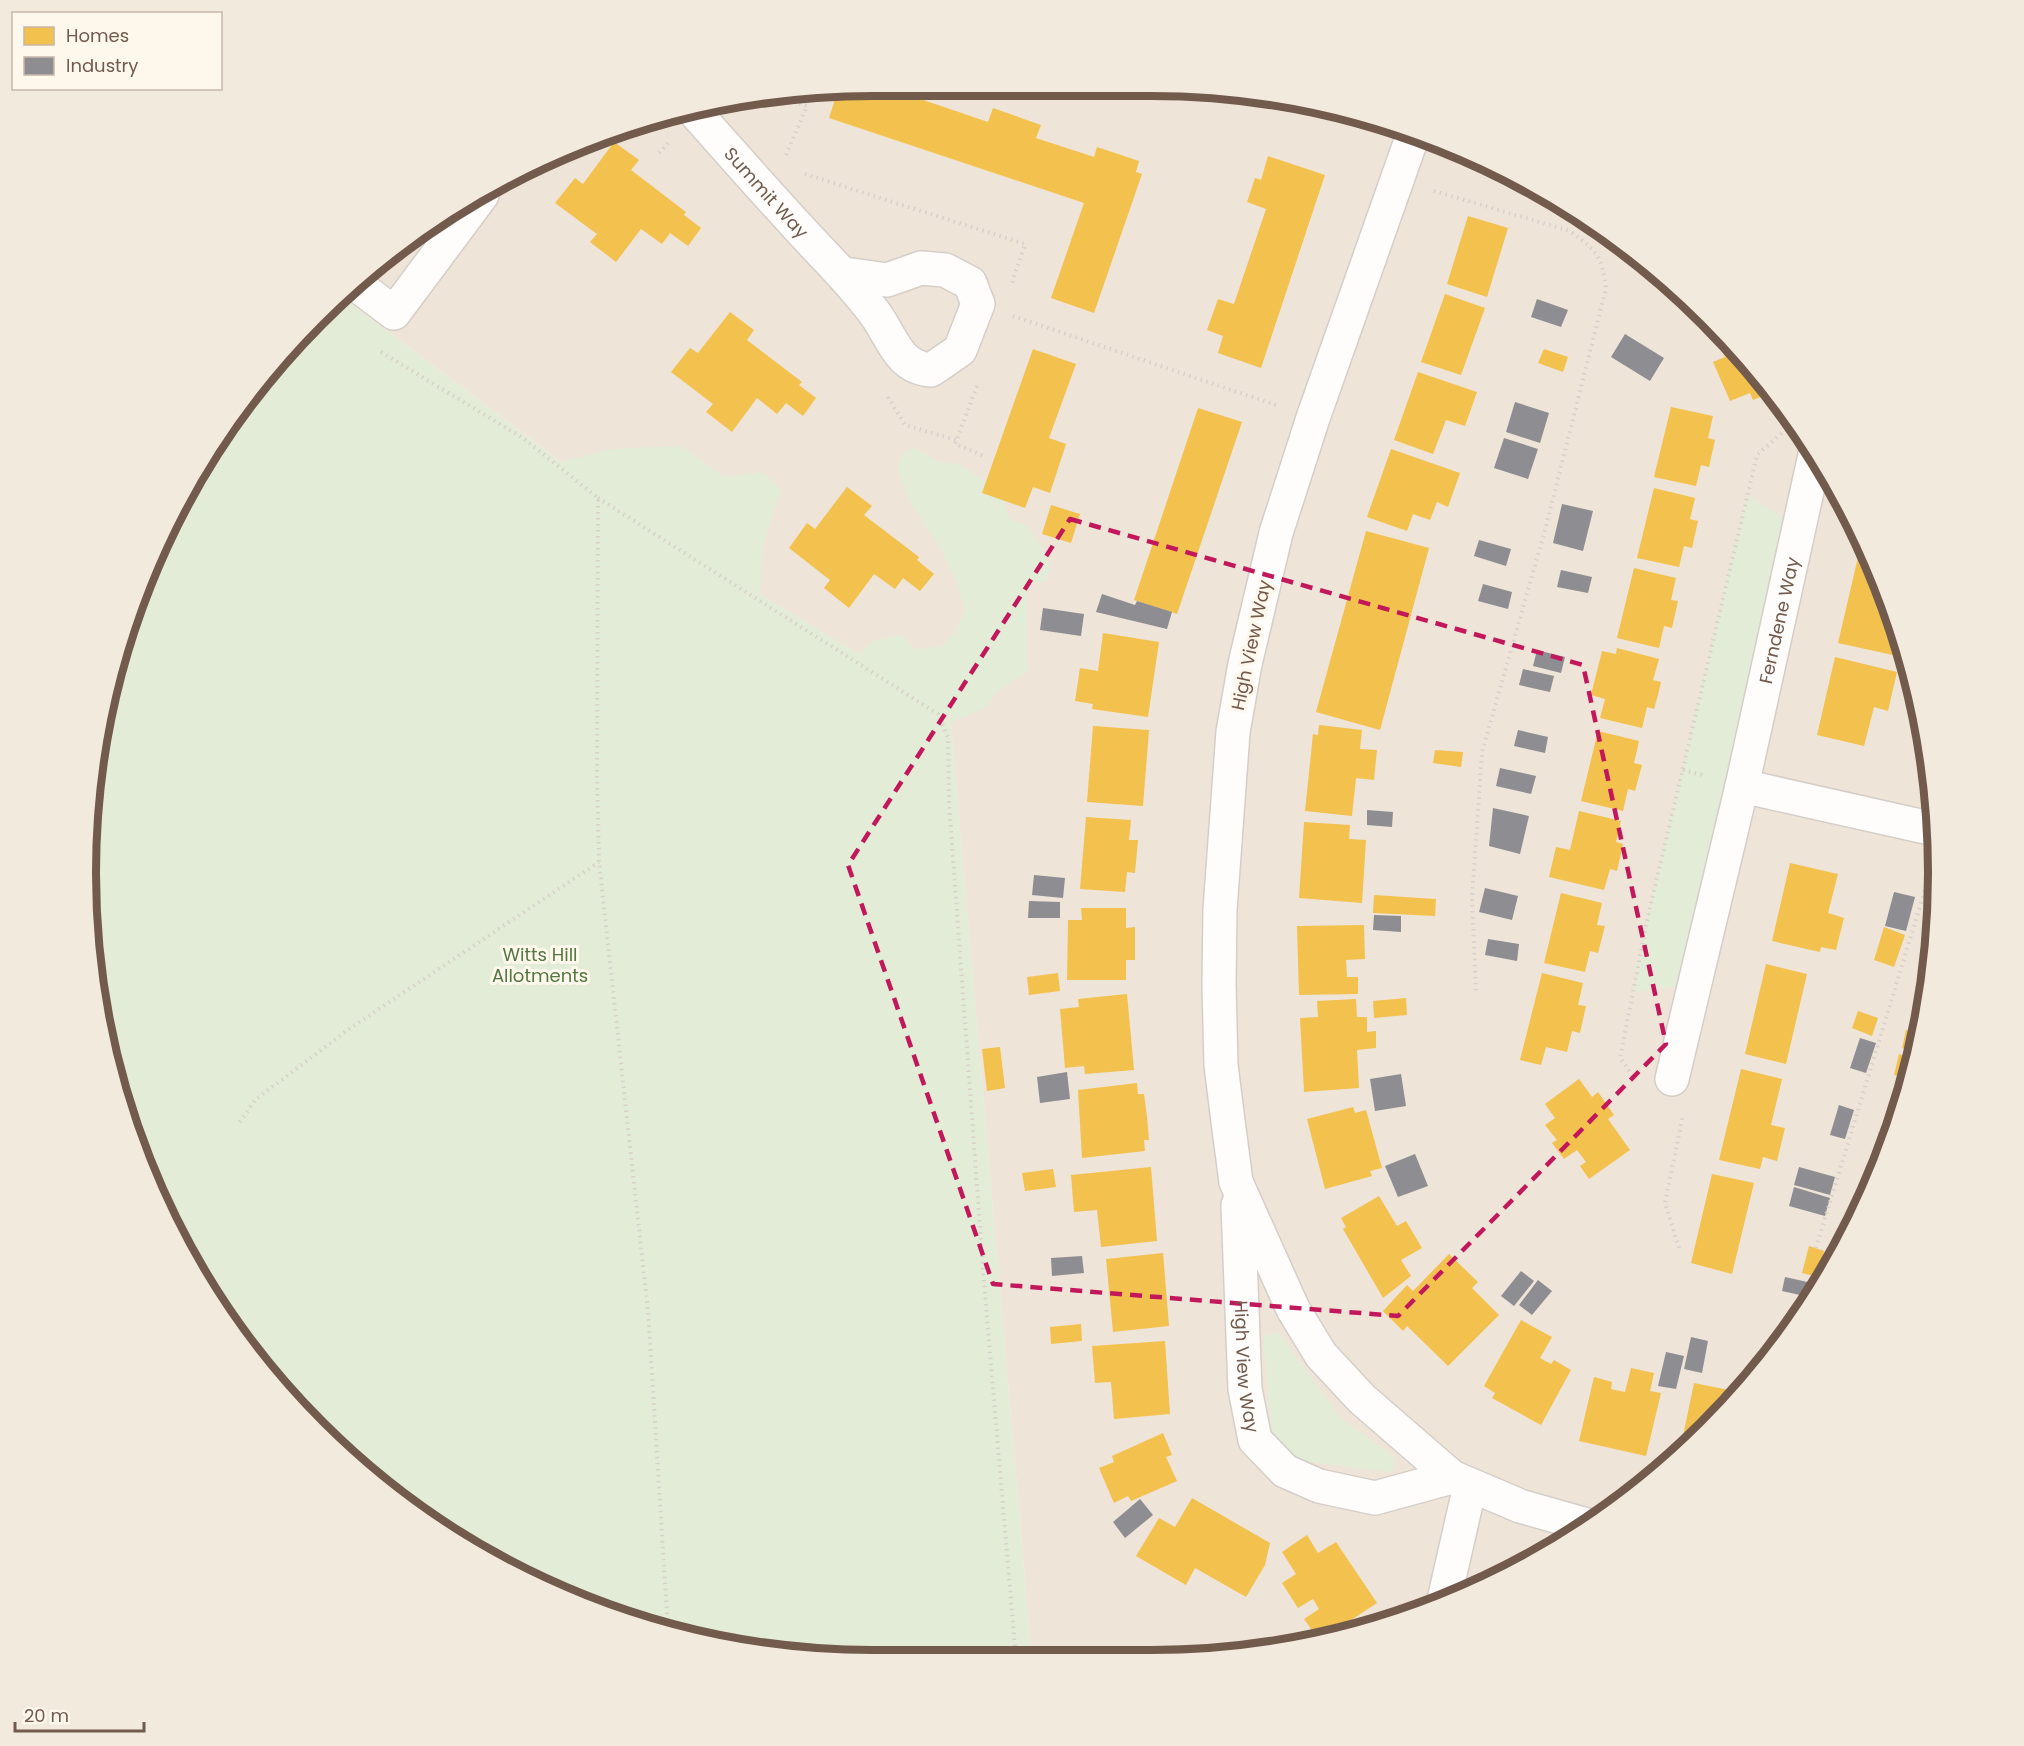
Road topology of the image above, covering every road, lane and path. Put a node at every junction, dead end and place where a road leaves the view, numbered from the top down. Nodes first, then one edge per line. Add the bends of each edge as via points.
1 (792, 101) edge
2 (698, 116) edge
3 (1411, 141) edge
4 (782, 166) dead end
5 (804, 174) dead end
6 (1399, 181) junction
7 (473, 207) edge
8 (845, 274) junction
9 (362, 289) edge
10 (990, 308) junction
11 (381, 352) dead end
12 (981, 376) dead end
13 (1313, 418) junction
14 (1787, 432) dead end
15 (984, 456) dead end
16 (1813, 466) edge
17 (598, 498) junction
18 (1742, 786) junction
19 (1926, 827) edge
20 (599, 862) junction
21 (1928, 882) edge
22 (1476, 992) dead end
23 (1672, 1079) joint
24 (1639, 1085) dead end
25 (240, 1122) dead end
26 (1236, 1182) junction
27 (1679, 1248) dead end
28 (1816, 1248) dead end
29 (1461, 1481) junction
30 (1578, 1522) edge
31 (1445, 1592) edge
32 (668, 1623) edge
33 (1015, 1650) edge

1 - 4 path via 807,106
2 - 8 street, Summit Way
3 - 6 street, High View Way
5 - 10 path via 1025,244
6 - 13 street, High View Way
6 - 22 path via 1570,231 1588,244 1603,263 1606,288 1545,530 1482,752 1472,899
7 - 9 street via 394,313
8 - 10 street via 887,280 921,268 945,270 970,283
8 - 10 street, Summit Way via 902,356 915,368 931,370 960,350 969,332
10 - 13 path
11 - 17 path via 523,438
12 - 15 path via 955,444
13 - 26 street, High View Way via 1276,533 1231,744 1219,985 1221,1065
14 - 24 path via 1778,434 1757,455 1648,916 1620,1058
16 - 18 street, Ferndene Way
17 - 20 path
17 - 33 path via 938,714 948,738 949,803 981,1246
18 - 19 street
18 - 23 street, Ferndene Way
20 - 25 path via 349,1029 255,1100
20 - 32 path via 648,1311
21 - 28 path
23 - 27 path via 1688,1094 1665,1203
26 - 29 street, High View Way via 1293,1309 1321,1355 1362,1399
26 - 29 street, High View Way via 1245,1389 1255,1440 1285,1471 1319,1486 1375,1498
29 - 30 street, High View Way via 1520,1506
29 - 31 street

